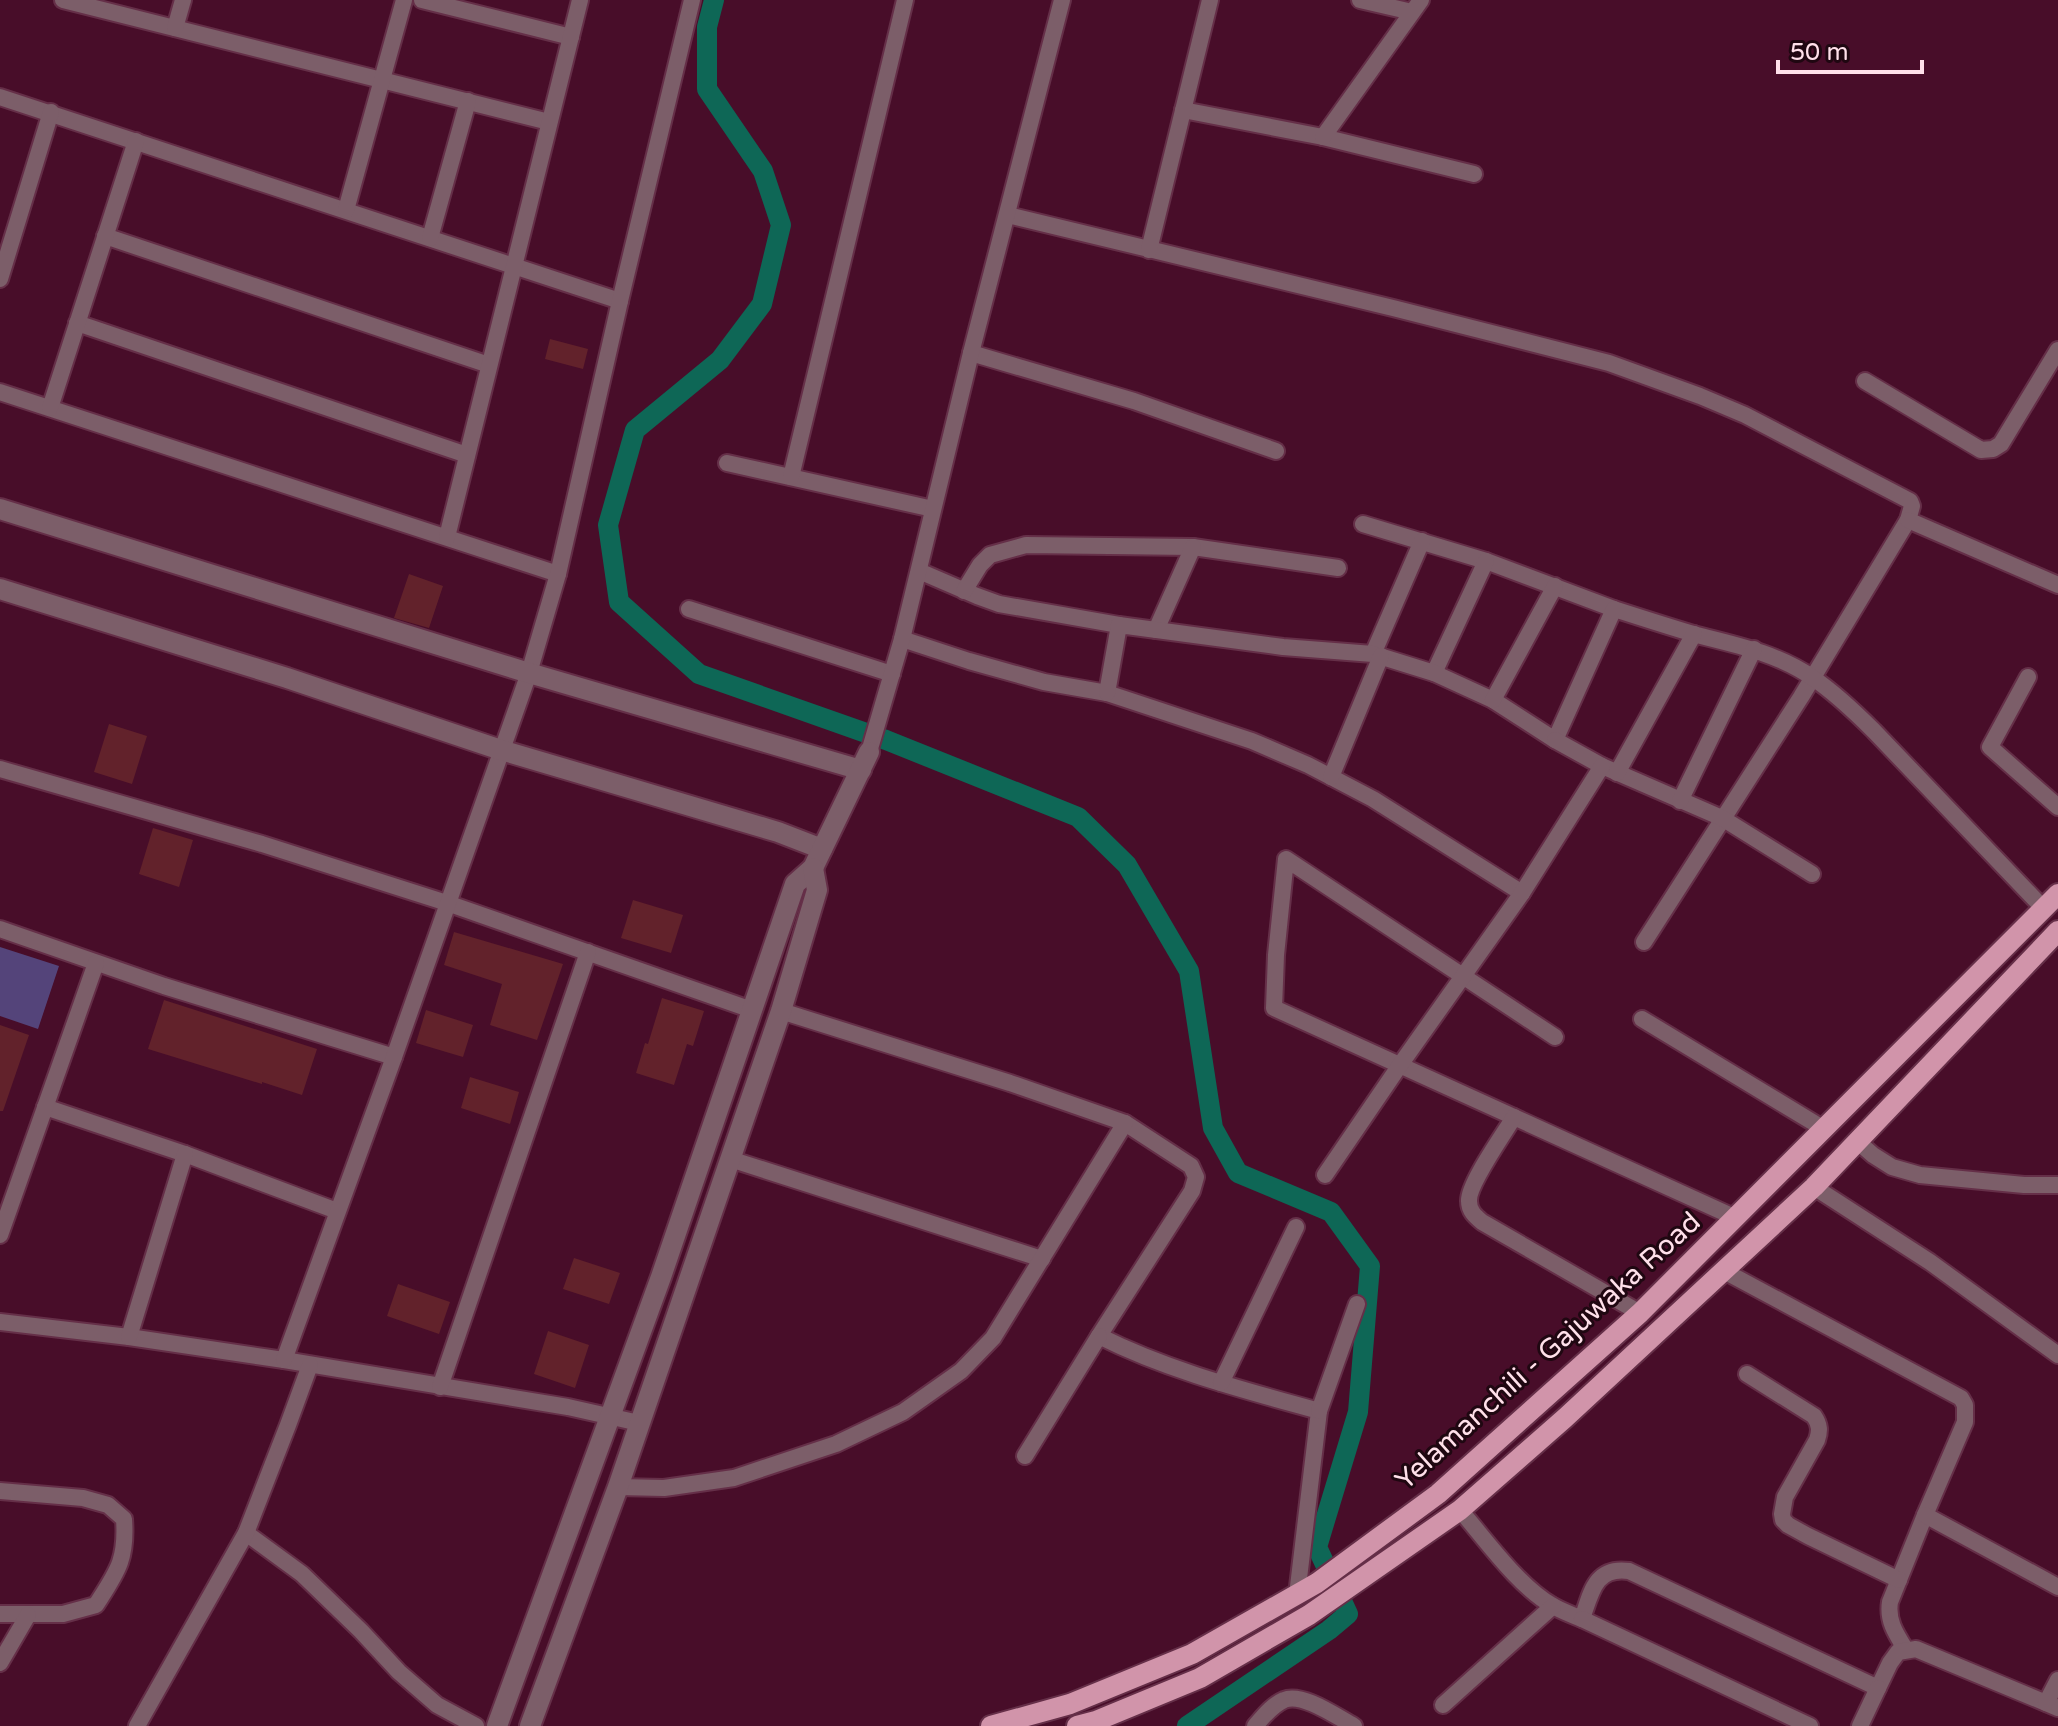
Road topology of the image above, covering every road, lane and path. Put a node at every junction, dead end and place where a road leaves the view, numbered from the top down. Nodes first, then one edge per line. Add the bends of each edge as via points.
1 (63, 0) edge
2 (183, 0) edge
3 (404, 0) edge
4 (422, 0) edge
5 (580, 0) edge
6 (692, 0) edge
7 (905, 0) edge
8 (1062, 0) edge
9 (1210, 0) edge
10 (1360, 0) edge
11 (85, 2) edge
12 (1416, 6) edge
13 (175, 28) junction
14 (571, 37) junction
15 (383, 80) junction
16 (0, 97) edge
17 (468, 101) junction
18 (1183, 110) junction
19 (51, 112) junction
20 (549, 122) junction
21 (1323, 137) junction
22 (136, 141) junction
23 (1474, 174) dead end
24 (346, 210) junction
25 (1008, 215) junction
26 (105, 236) junction
27 (430, 238) junction
28 (1149, 250) junction
29 (513, 266) junction
30 (0, 279) edge
31 (620, 301) junction
32 (77, 323) junction
33 (2058, 350) edge
34 (971, 353) junction
35 (489, 365) junction
36 (1865, 381) dead end
37 (0, 392) edge
38 (50, 408) junction
39 (1276, 451) dead end
40 (467, 455) junction
41 (727, 463) dead end
42 (791, 477) junction
43 (0, 509) edge
44 (933, 509) junction
45 (1908, 520) junction
46 (1363, 524) dead end
47 (447, 537) junction
48 (1422, 541) junction
49 (1193, 547) junction
50 (1486, 561) junction
51 (1338, 568) dead end
52 (919, 571) junction
53 (558, 574) junction
54 (2058, 585) edge
55 (1555, 586) junction
56 (0, 589) edge
57 (964, 591) junction
58 (689, 609) dead end
59 (1614, 609) junction
60 (1119, 625) junction
61 (1156, 630) junction
62 (1694, 634) junction
63 (902, 639) junction
64 (1754, 649) junction
65 (1377, 655) junction
66 (529, 673) junction
67 (1434, 673) junction
68 (892, 674) junction
69 (1813, 677) junction
70 (2028, 677) dead end
71 (1107, 693) junction
72 (1493, 700) junction
73 (1555, 740) junction
74 (501, 750) junction
75 (865, 761) junction
76 (0, 769) edge
77 (1610, 769) junction
78 (1331, 777) junction
79 (1680, 801) junction
80 (2058, 807) edge
81 (1722, 818) junction
82 (822, 849) junction
83 (813, 868) junction
84 (1812, 874) dead end
85 (1522, 893) junction
86 (2051, 902) edge
87 (447, 903) junction
88 (0, 929) edge
89 (2058, 931) edge
90 (1644, 942) dead end
91 (588, 952) junction
92 (96, 963) junction
93 (1464, 976) junction
94 (752, 1010) junction
95 (781, 1011) junction
96 (1642, 1019) dead end
97 (1555, 1037) dead end
98 (394, 1057) junction
99 (1400, 1065) junction
100 (45, 1107) junction
101 (1514, 1117) junction
102 (1125, 1123) junction
103 (1824, 1129) junction
104 (1857, 1141) junction
105 (185, 1154) junction
106 (730, 1159) junction
107 (1325, 1175) dead end
108 (2058, 1185) edge
109 (1814, 1187) junction
110 (337, 1211) junction
111 (1736, 1218) junction
112 (1296, 1227) dead end
113 (0, 1235) edge
114 (1042, 1259) junction
115 (1724, 1271) junction
116 (1357, 1304) dead end
117 (1640, 1313) junction
118 (0, 1322) edge
119 (1099, 1336) junction
120 (129, 1337) junction
121 (2058, 1355) edge
122 (284, 1360) junction
123 (310, 1365) junction
124 (1747, 1374) dead end
125 (1221, 1383) junction
126 (440, 1387) junction
127 (1319, 1411) junction
128 (609, 1416) junction
129 (639, 1423) junction
130 (1025, 1456) dead end
131 (618, 1487) junction
132 (0, 1491) edge
133 (1460, 1510) junction
134 (1412, 1513) junction
135 (1925, 1515) junction
136 (1430, 1532) junction
137 (246, 1533) junction
138 (1899, 1580) junction
139 (2058, 1587) edge
140 (1297, 1595) junction
141 (1553, 1606) junction
142 (0, 1614) edge
143 (28, 1615) junction
144 (1582, 1619) junction
145 (1906, 1650) junction
146 (0, 1663) edge
147 (2058, 1680) edge
148 (1878, 1688) junction
149 (1070, 1704) junction
150 (1443, 1705) dead end
151 (2052, 1706) edge
152 (1092, 1724) edge
153 (137, 1726) edge
154 (476, 1726) edge
155 (497, 1726) edge
156 (530, 1726) edge
157 (991, 1726) edge
158 (1255, 1726) edge
159 (1354, 1726) edge
160 (1810, 1726) edge
161 (1860, 1726) edge

1 - 11 street
2 - 13 street
3 - 15 street
4 - 14 street
5 - 14 street
6 - 31 street
7 - 42 street
8 - 25 street
9 - 18 street
10 - 12 street
11 - 13 street
12 - 21 street
13 - 15 street
14 - 20 street
15 - 17 street
15 - 24 street
16 - 19 street
17 - 20 street
17 - 27 street
18 - 21 street
18 - 28 street
19 - 22 street
19 - 30 street
20 - 29 street
21 - 23 street
22 - 24 street
22 - 26 street
24 - 27 street
25 - 28 street
25 - 34 street
26 - 32 street
26 - 35 street
27 - 29 street
28 - 45 street via 1653,378 1745,415 1903,496 1912,506
29 - 31 street
29 - 35 street
31 - 53 street
32 - 38 street
32 - 40 street
33 - 36 street via 1993,449 1981,450
34 - 39 street via 1134,401
34 - 44 street
35 - 40 street
37 - 38 street
38 - 47 street
40 - 47 street
41 - 42 street
42 - 44 street
43 - 66 street
44 - 52 street
45 - 54 street
45 - 69 street
46 - 48 street
47 - 53 street
48 - 50 street
48 - 65 street
49 - 51 street
49 - 57 street via 1026,545 990,555
49 - 61 street
50 - 55 street
50 - 67 street
52 - 57 street
52 - 63 street
53 - 66 street
55 - 59 street
55 - 72 street
56 - 74 street
57 - 60 street via 999,604
58 - 68 street
59 - 62 street
59 - 73 street
60 - 61 street
60 - 71 street
61 - 65 street
62 - 64 street
62 - 77 street
63 - 68 street
63 - 71 street via 1044,682
64 - 69 street
64 - 79 street
65 - 67 street
65 - 78 street
66 - 74 street
66 - 75 street
67 - 72 street
68 - 75 street
69 - 81 street
69 - 86 street
70 - 80 street via 1990,747
71 - 78 street via 1252,741
72 - 73 street
73 - 77 street
74 - 82 street
74 - 87 street
75 - 82 street
76 - 87 street
77 - 79 street
77 - 85 street
78 - 85 street
79 - 81 street
81 - 84 street
81 - 90 street
82 - 83 street
83 - 94 street via 795,884
83 - 95 street via 817,890
85 - 93 street
86 - 103 main road, Yelamanchili - Gajuwaka Road
87 - 91 street
87 - 98 street
88 - 92 street
89 - 104 main road, Yelamanchili - Gajuwaka Road
91 - 94 street
91 - 126 street
92 - 98 street
92 - 100 street
93 - 97 street
93 - 99 street
93 - 99 street via 1286,859 1274,1008
94 - 128 street
95 - 102 street
95 - 106 street
96 - 103 street
98 - 110 street
99 - 101 street
99 - 107 street
100 - 105 street
100 - 113 street
101 - 111 street
101 - 117 street via 1471,1188 1473,1214
102 - 114 street
102 - 119 street via 1191,1166 1196,1177
103 - 111 main road, Yelamanchili - Gajuwaka Road
104 - 108 street via 1892,1167 1920,1175
104 - 109 main road, Yelamanchili - Gajuwaka Road
105 - 110 street
105 - 120 street
106 - 114 street
106 - 129 street
109 - 115 main road, Yelamanchili - Gajuwaka Road
109 - 121 street via 1930,1262
110 - 122 street
111 - 117 main road, Yelamanchili - Gajuwaka Road
112 - 125 street
114 - 131 street via 993,1338 961,1371 903,1412 836,1444 734,1478 664,1488
115 - 133 main road, Yelamanchili - Gajuwaka Road
115 - 135 street via 1961,1398 1965,1422
116 - 127 street
117 - 134 main road, Yelamanchili - Gajuwaka Road
118 - 120 street
119 - 125 street via 1175,1370
119 - 130 street
120 - 122 street
122 - 123 street
123 - 126 street
123 - 137 street
124 - 138 street via 1819,1423 1817,1440 1785,1497 1783,1520
125 - 127 street
126 - 128 street
127 - 140 street
128 - 129 street
128 - 155 street
129 - 131 street
131 - 156 street
132 - 143 street via 83,1498 108,1505 124,1519 119,1569 96,1605 63,1614
133 - 136 main road, Yelamanchili - Gajuwaka Road
133 - 141 street via 1519,1578
134 - 136 main road
134 - 140 main road, Yelamanchili - Gajuwaka Road
135 - 138 street
135 - 139 street
136 - 152 main road, Yelamanchili - Gajuwaka Road via 1309,1615 1200,1678
137 - 153 street
137 - 154 street via 302,1574 437,1705
138 - 145 street via 1888,1613
140 - 149 main road, Yelamanchili - Gajuwaka Road via 1192,1654
141 - 144 street
141 - 150 street
142 - 143 street
143 - 146 street
144 - 148 street via 1598,1581 1607,1572 1629,1571
144 - 160 street
145 - 148 street via 1898,1652
145 - 151 street via 1930,1654
147 - 151 street
148 - 161 street
149 - 152 street
149 - 157 main road, Yelamanchili - Gajuwaka Road
158 - 159 street via 1285,1699 1298,1699

